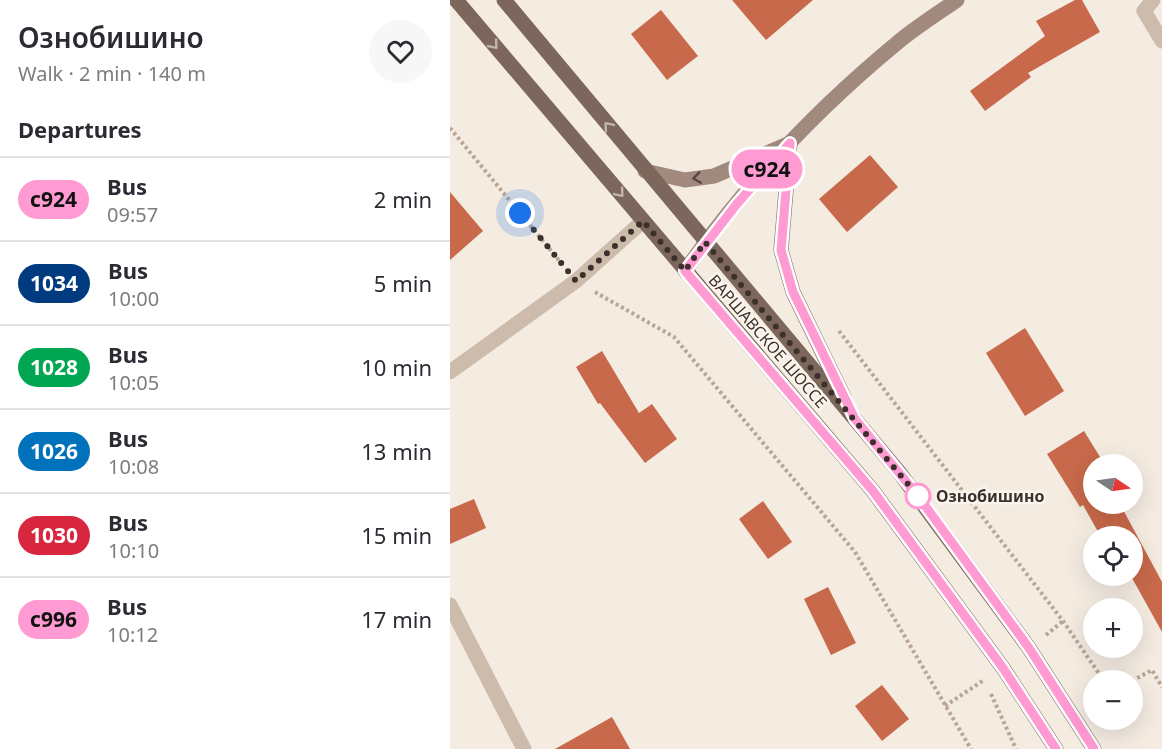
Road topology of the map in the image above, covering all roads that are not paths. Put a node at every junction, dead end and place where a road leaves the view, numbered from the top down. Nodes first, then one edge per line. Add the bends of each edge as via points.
1 (456, 0) edge
2 (504, 0) edge
3 (957, 0) edge
4 (1153, 0) edge
5 (1162, 41) edge
6 (790, 143) junction
7 (645, 171) junction
8 (643, 221) junction
9 (705, 242) junction
10 (685, 271) junction
11 (450, 372) edge
12 (855, 419) junction
13 (450, 605) edge
14 (525, 749) edge
15 (1056, 749) edge
16 (1094, 749) edge

1 -> 8 main road, ВАРШАВСКОЕ ШОССЕ
7 -> 2 main road, ВАРШАВСКОЕ ШОССЕ
3 - 6 main road via 898,42
4 - 5 street via 1144,11
6 -> 7 main road via 714,176 685,180
6 - 9 main road
6 - 12 main road via 781,250 793,292
7 - 9 main road, ВАРШАВСКОЕ ШОССЕ
8 - 10 main road, ВАРШАВСКОЕ ШОССЕ
8 - 11 street via 576,281
9 - 10 main road
9 - 12 main road, ВАРШАВСКОЕ ШОССЕ
10 - 15 main road, ВАРШАВСКОЕ ШОССЕ via 873,491 1003,668
12 - 16 main road, ВАРШАВСКОЕ ШОССЕ via 918,496 1029,648
13 - 14 street

